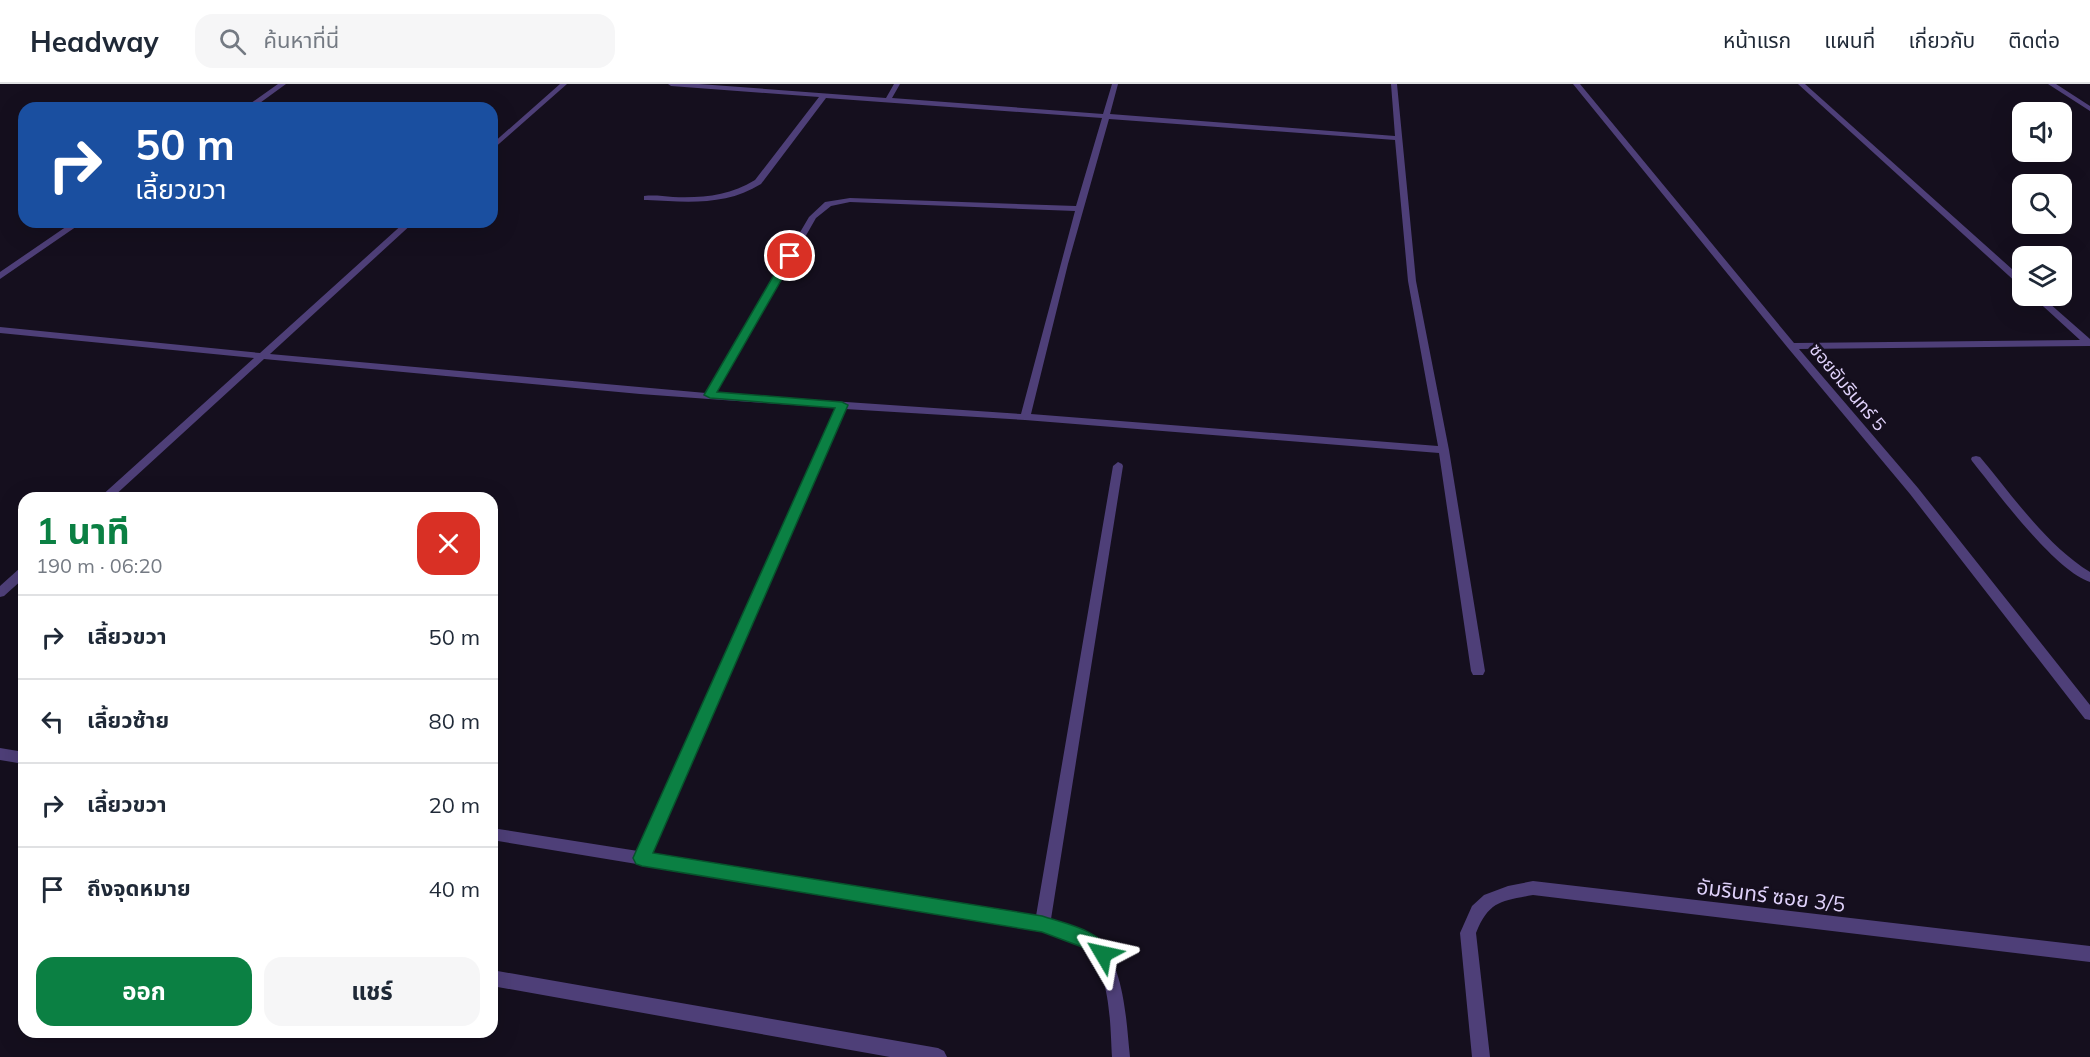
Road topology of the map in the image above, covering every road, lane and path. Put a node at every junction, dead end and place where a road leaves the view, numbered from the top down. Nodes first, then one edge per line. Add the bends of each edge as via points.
1 (283, 84) edge
2 (564, 84) edge
3 (671, 84) edge
4 (897, 84) edge
5 (1115, 84) edge
6 (1394, 84) edge
7 (1576, 84) edge
8 (1801, 84) edge
9 (2051, 84) edge
10 (710, 85) edge
11 (824, 96) junction
12 (888, 100) junction
13 (257, 102) edge
14 (2090, 109) edge
15 (1105, 117) junction
16 (1398, 138) junction
17 (498, 143) edge
18 (647, 198) dead end
19 (1079, 209) junction
20 (70, 228) edge
21 (403, 228) edge
22 (2012, 274) edge
23 (0, 276) edge
24 (2047, 306) edge
25 (0, 330) edge
26 (2089, 343) edge
27 (1791, 346) junction
28 (261, 357) junction
29 (710, 395) junction
30 (842, 405) junction
31 (1025, 417) junction
32 (1444, 450) junction
33 (1976, 459) dead end
34 (1118, 466) dead end
35 (112, 492) edge
36 (18, 576) edge
37 (2090, 578) edge
38 (0, 593) edge
39 (1478, 671) dead end
40 (2090, 715) edge
41 (0, 754) edge
42 (18, 757) edge
43 (498, 835) edge
44 (642, 858) junction
45 (1042, 924) junction
46 (2090, 954) edge
47 (498, 979) edge
48 (938, 1057) edge
49 (1121, 1057) edge
50 (1481, 1057) edge

1 - 13 street
2 - 17 street
3 - 10 street
4 - 12 street
5 - 15 street
6 - 16 street
7 - 27 street, ซอยอัมรินทร์ 5
8 - 22 street
9 - 14 street
10 - 11 street
11 - 12 street
11 - 18 street via 758,182 745,192 712,199
12 - 15 street
15 - 16 street
15 - 19 street
16 - 32 street via 1412,281
19 - 29 street via 850,200 828,204 813,216
19 - 31 street
20 - 23 street
21 - 28 street
24 - 26 street
25 - 28 street
26 - 27 street
27 - 40 street, ซอยอัมรินทร์ 5 via 1914,491
28 - 29 street
28 - 35 street
29 - 30 street
30 - 31 street
30 - 44 street
31 - 32 street
32 - 39 street
33 - 37 street via 2050,543 2079,573
34 - 45 street
36 - 38 street
41 - 42 street
43 - 44 street
44 - 45 street
45 - 49 street via 1088,941 1103,954 1115,999
46 - 50 street, อัมรินทร์ ซอย 3/5 via 1533,888 1489,900 1477,911 1468,933
47 - 48 street

